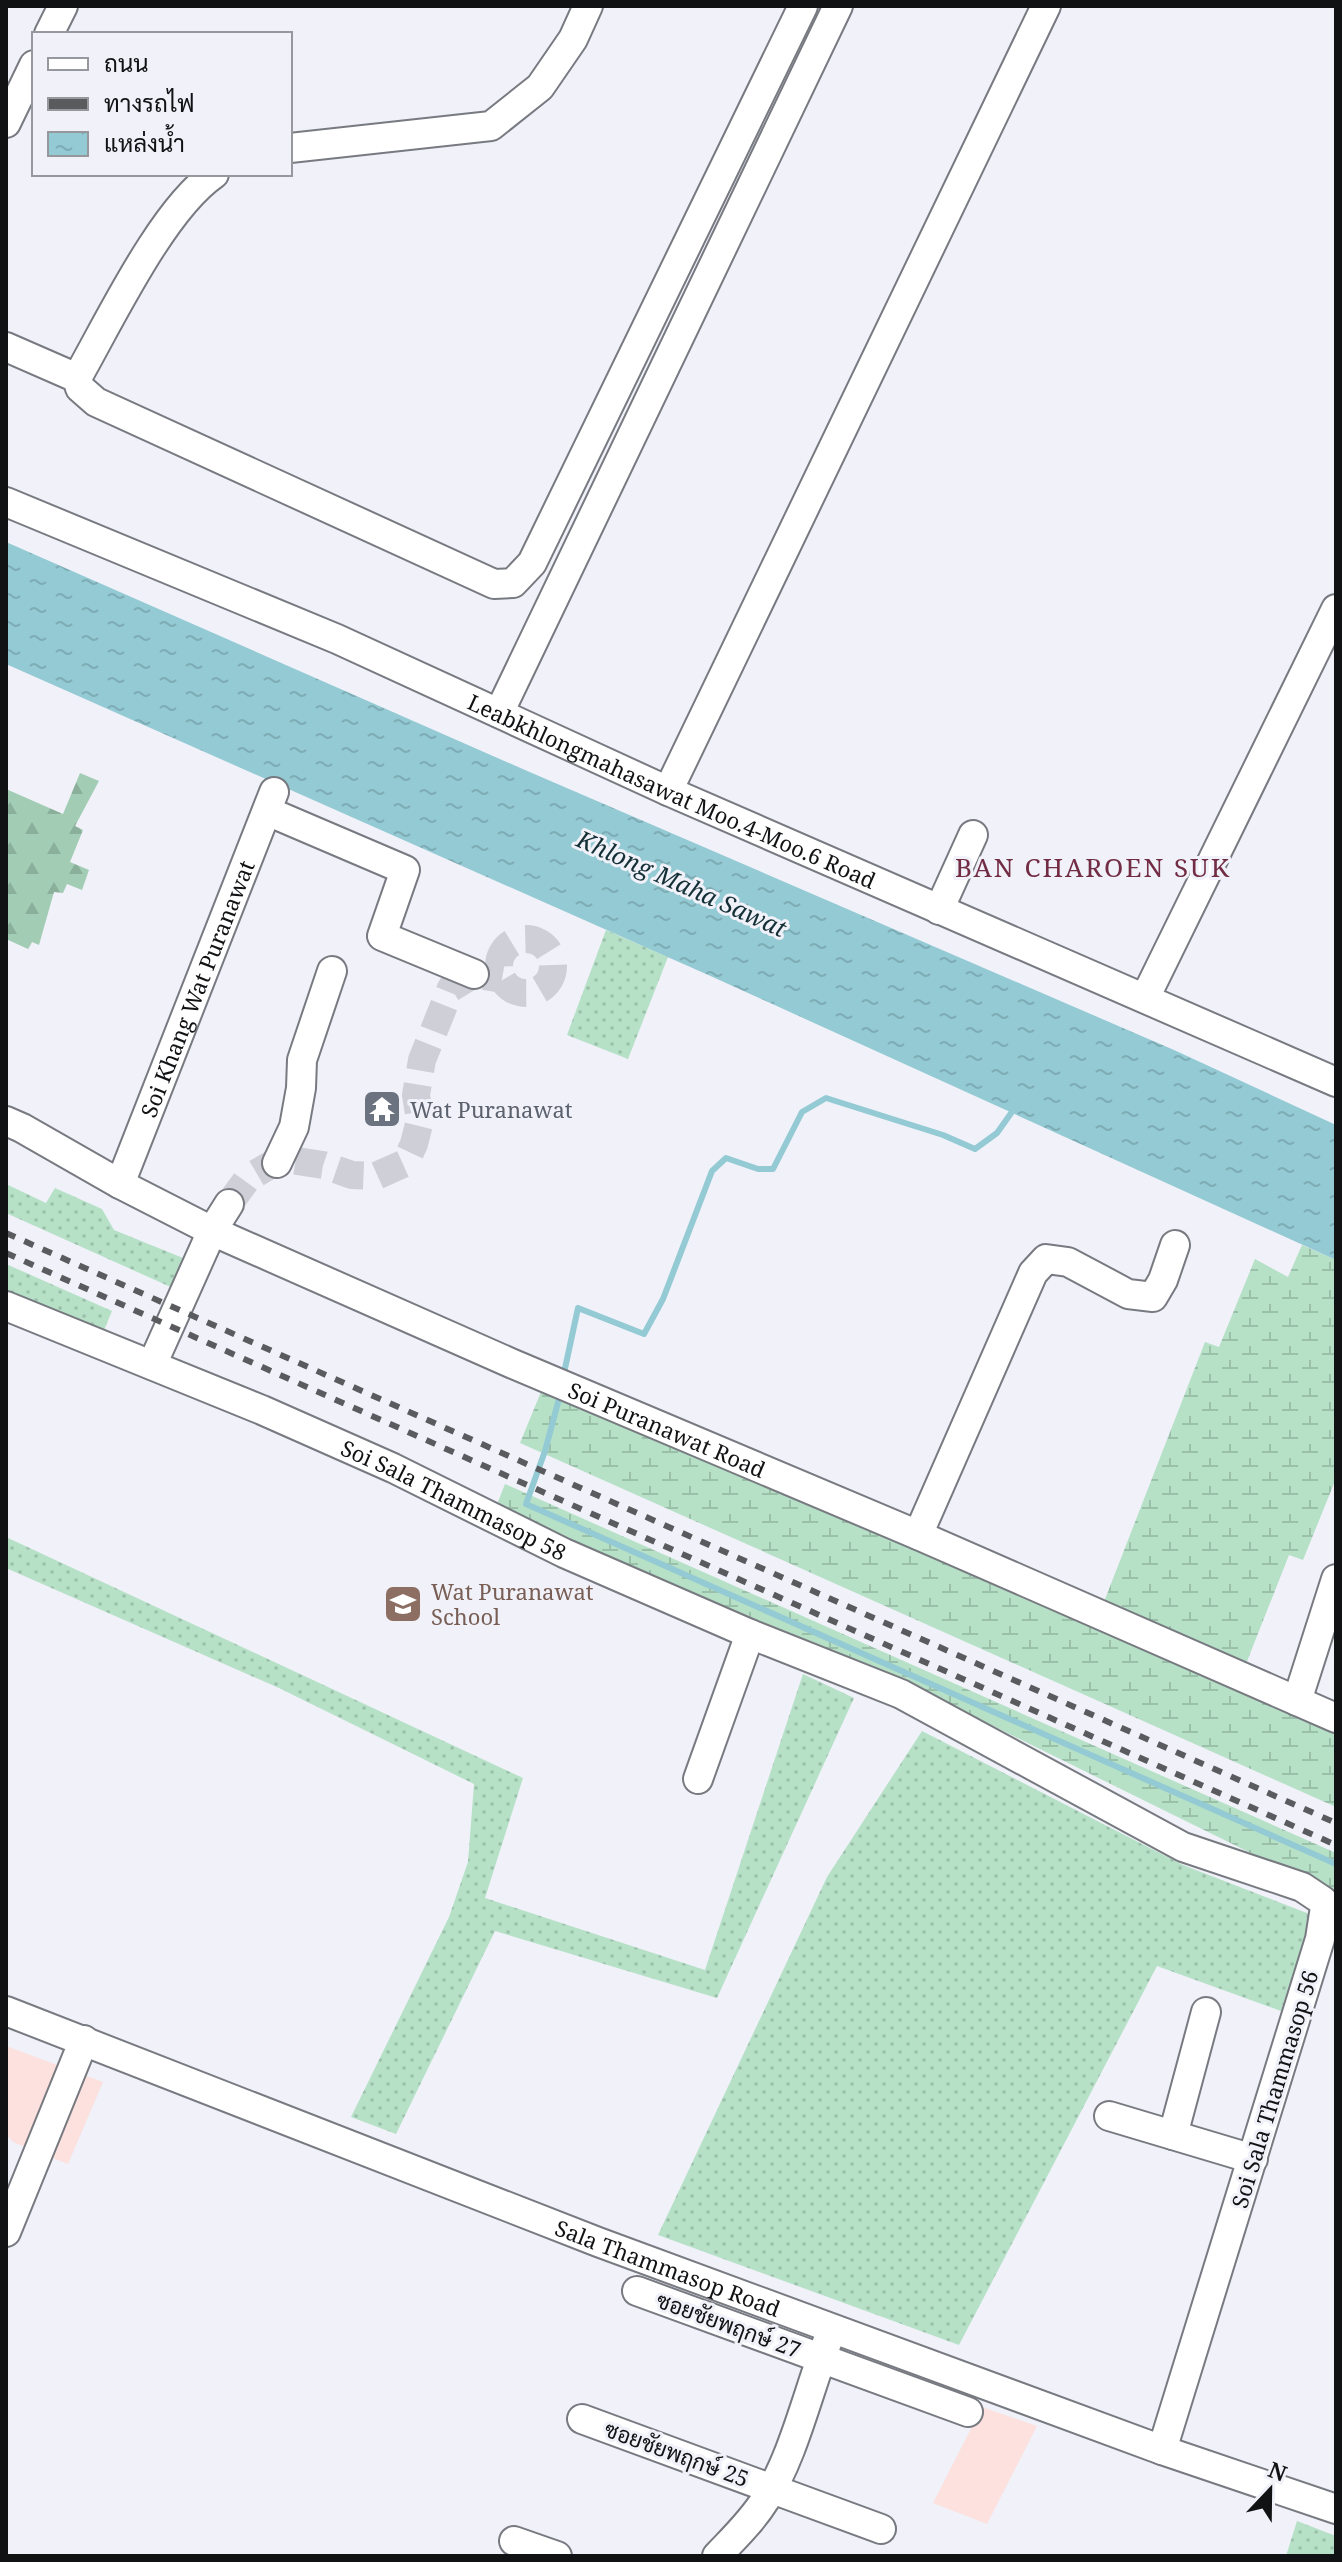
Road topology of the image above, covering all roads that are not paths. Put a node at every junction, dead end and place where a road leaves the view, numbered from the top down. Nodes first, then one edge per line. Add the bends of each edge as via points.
1 (63, 6) edge
2 (588, 6) edge
3 (803, 6) edge
4 (838, 6) edge
5 (1046, 6) edge
6 (50, 32) edge
7 (32, 69) edge
8 (6, 123) edge
9 (292, 148) edge
10 (211, 176) edge
11 (6, 347) edge
12 (77, 378) junction
13 (6, 502) edge
14 (1336, 609) edge
15 (499, 713) junction
16 (668, 791) junction
17 (973, 835) dead end
18 (939, 910) junction
19 (332, 971) dead end
20 (474, 974) dead end
21 (1145, 998) junction
22 (1336, 1082) edge
23 (6, 1121) edge
24 (277, 1163) dead end
25 (120, 1184) junction
26 (229, 1204) tunnel mouth
27 (212, 1231) junction
28 (1175, 1245) dead end
29 (6, 1306) edge
30 (152, 1365) junction
31 (918, 1535) junction
32 (1336, 1579) edge
33 (750, 1634) junction
34 (901, 1694) joint
35 (1297, 1701) junction
36 (1336, 1718) edge
37 (698, 1779) dead end
38 (6, 2011) edge
39 (1206, 2012) dead end
40 (84, 2040) junction
41 (1109, 2116) dead end
42 (1173, 2135) junction
43 (1253, 2159) junction
44 (6, 2232) edge
45 (637, 2291) dead end
46 (832, 2328) junction
47 (821, 2358) junction
48 (968, 2412) dead end
49 (582, 2419) dead end
50 (1162, 2450) junction
51 (772, 2487) junction
52 (1336, 2509) edge
53 (881, 2529) dead end
54 (514, 2541) dead end
55 (557, 2556) edge
56 (717, 2556) edge

1 - 6 street
2 - 9 street via 540,87 491,126
3 - 12 street via 532,563 513,583 494,584 96,402
4 - 15 street
5 - 16 street
7 - 8 street
10 - 12 street via 196,187 152,247
11 - 12 street
13 - 15 street, Leabkhlongmahasawat Moo.4-Moo.6 Road via 333,647
14 - 21 street
15 - 16 street, Leabkhlongmahasawat Moo.4-Moo.6 Road
16 - 18 street, Leabkhlongmahasawat Moo.4-Moo.6 Road
17 - 18 street
18 - 21 street, Leabkhlongmahasawat Moo.4-Moo.6 Road
19 - 24 street via 302,1060 294,1127
20 - 25 street, Soi Khang Wat Puranawat via 382,936 405,870 277,804
21 - 22 street, Leabkhlongmahasawat Moo.4-Moo.6 Road
23 - 25 street, Soi Puranawat Road
25 - 27 street, Soi Puranawat Road
26 - 27 street
27 - 30 street
27 - 31 street, Soi Puranawat Road
28 - 31 street via 1153,1297 1128,1294 1068,1262 1046,1259 1033,1273
29 - 30 street, Soi Sala Thammasop 58
30 - 33 street, Soi Sala Thammasop 58 via 393,1468 564,1553
31 - 35 street, Soi Puranawat Road
32 - 35 street
33 - 34 street, Soi Sala Thammasop 58
33 - 37 street
34 - 43 street, Soi Sala Thammasop 56 via 1183,1847 1302,1887 1323,1901 1320,1939
35 - 36 street, Soi Puranawat Road
38 - 40 street, Sala Thammasop Road
39 - 42 street
40 - 44 street
40 - 46 street, Sala Thammasop Road
41 - 42 street
42 - 43 street
43 - 50 street, Soi Sala Thammasop 56
45 - 47 street, ซอยชัยพฤกษ์ 27
46 - 47 street
46 - 50 street, Sala Thammasop Road
47 - 48 street, ซอยชัยพฤกษ์ 27
47 - 51 street
49 - 51 street, ซอยชัยพฤกษ์ 25
50 - 52 street, Sala Thammasop Road
51 - 53 street, ซอยชัยพฤกษ์ 25
51 - 56 street
54 - 55 street

